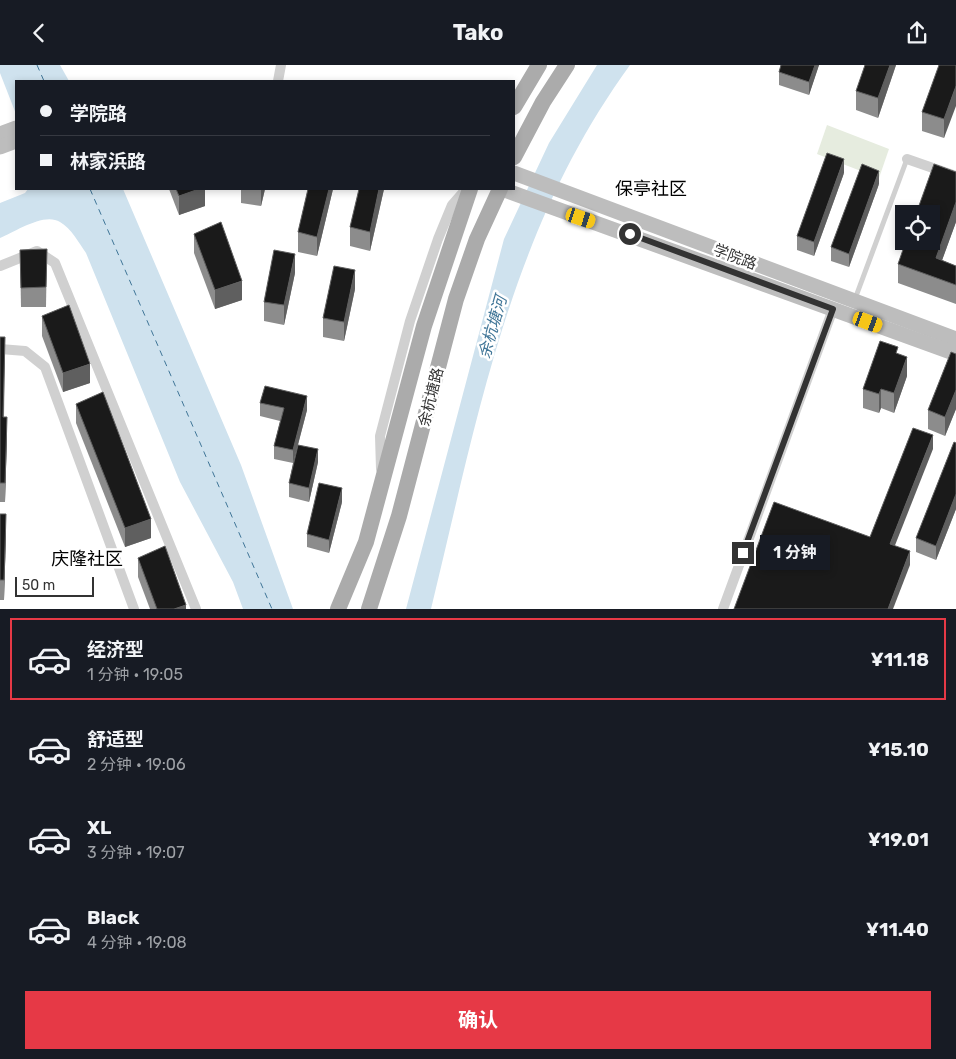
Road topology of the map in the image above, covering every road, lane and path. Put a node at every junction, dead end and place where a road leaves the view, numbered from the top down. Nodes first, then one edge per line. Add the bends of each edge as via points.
1 (281, 65) edge
2 (539, 65) edge
3 (567, 65) edge
4 (278, 80) edge
5 (515, 105) edge
6 (15, 128) edge
7 (0, 134) edge
8 (15, 141) edge
9 (0, 147) edge
10 (515, 155) edge
11 (908, 159) joint
12 (515, 173) edge
13 (956, 175) edge
14 (465, 190) edge
15 (470, 190) edge
16 (501, 190) edge
17 (504, 190) edge
18 (0, 266) edge
19 (854, 302) junction
20 (833, 309) junction
21 (956, 339) edge
22 (0, 349) edge
23 (956, 354) edge
24 (381, 487) junction
25 (134, 609) edge
26 (196, 609) edge
27 (338, 609) edge
28 (369, 609) edge
29 (723, 609) edge

1 - 4 street
2 - 5 main road
3 - 10 main road
6 - 7 main road
8 - 9 main road
11 - 13 street
11 - 19 lane
12 - 19 main road, 学院路
14 - 24 street via 452,205 410,321 380,436
15 - 24 main road, 余杭塘路 via 424,326
16 - 28 main road, 余杭塘路 via 477,239 456,299 404,498
17 - 20 main road, 学院路
18 - 26 street via 38,251 55,263
19 - 21 main road, 学院路
20 - 23 main road, 学院路
20 - 29 street
22 - 25 street via 26,351 45,367
24 - 27 main road, 余杭塘路 via 366,542

